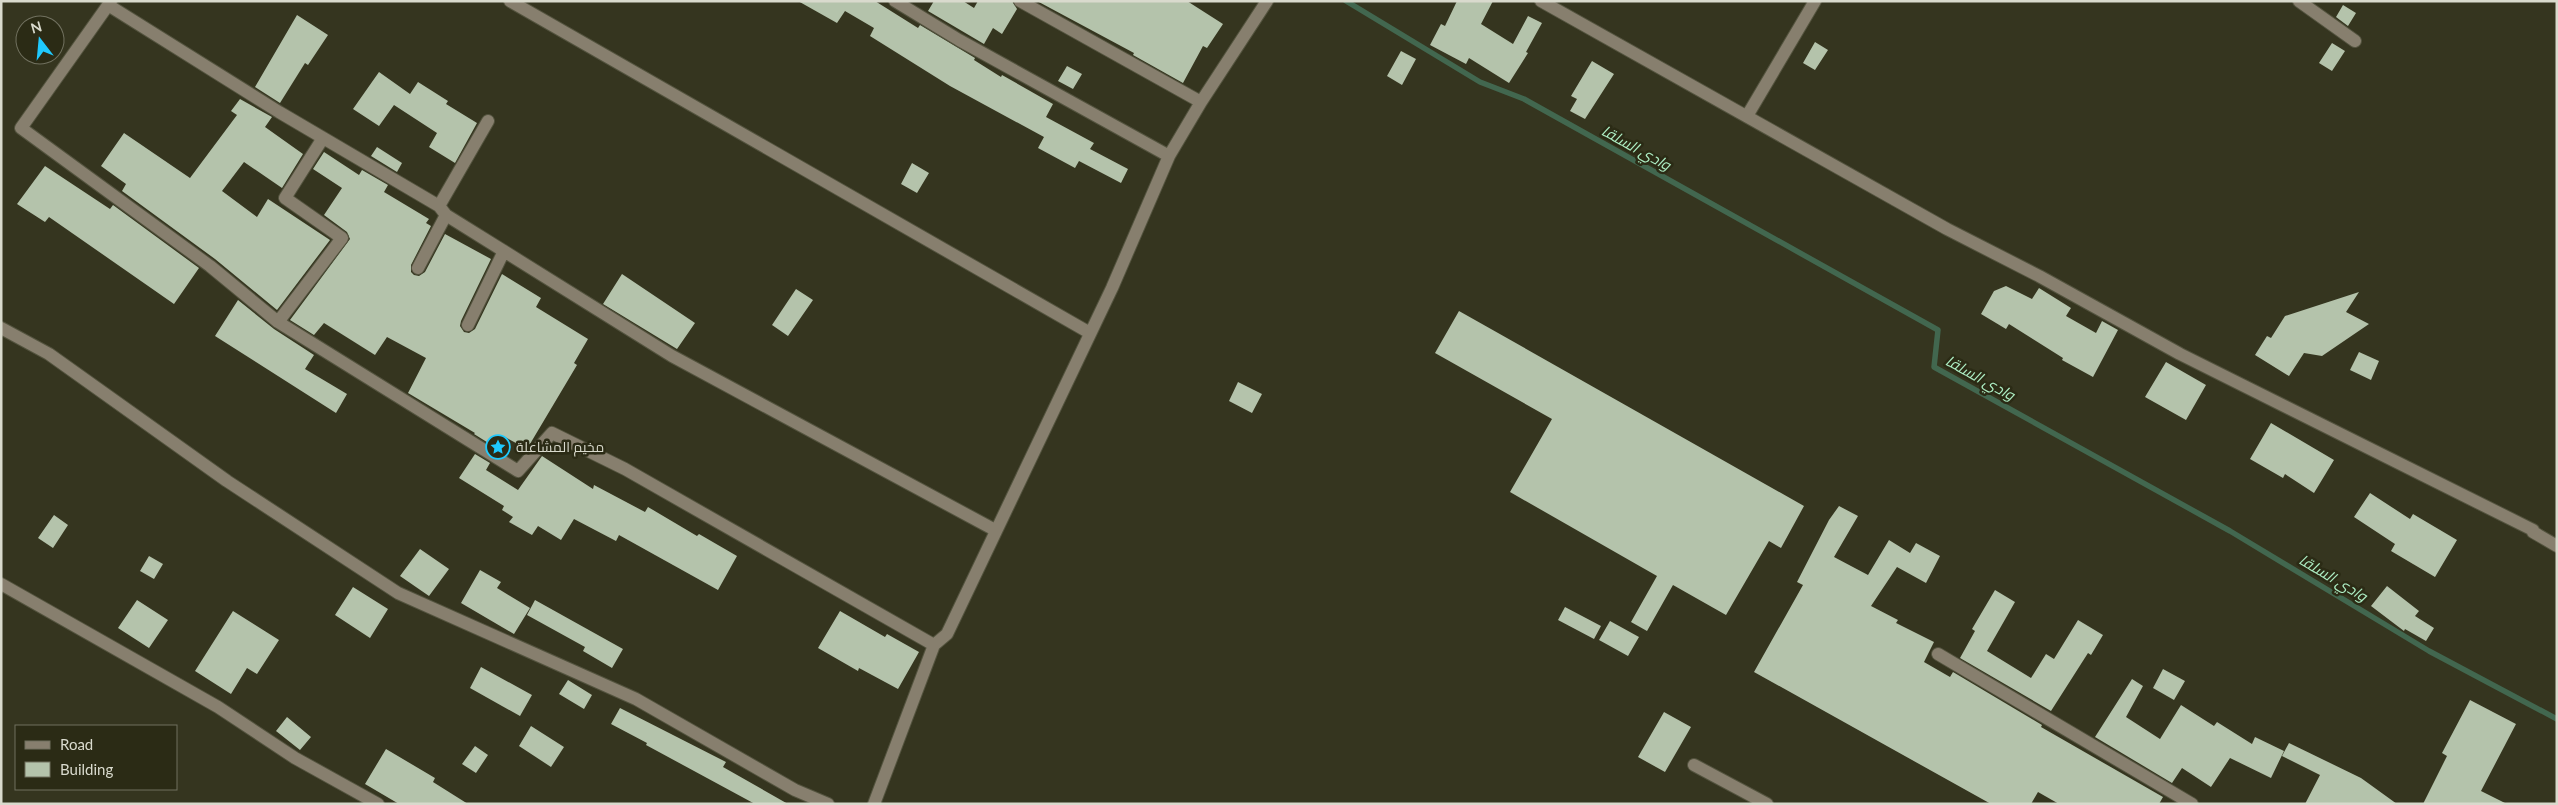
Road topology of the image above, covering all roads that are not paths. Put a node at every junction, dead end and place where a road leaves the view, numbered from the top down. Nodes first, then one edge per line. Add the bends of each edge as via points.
1 (510, 1) edge
2 (895, 1) edge
3 (1020, 1) edge
4 (1541, 1) edge
5 (1815, 1) edge
6 (2299, 1) edge
7 (109, 3) edge
8 (1261, 3) edge
9 (2355, 41) dead end
10 (1201, 102) junction
11 (1747, 116) junction
12 (488, 122) dead end
13 (323, 138) junction
14 (1169, 156) junction
15 (443, 211) junction
16 (504, 251) junction
17 (418, 268) dead end
18 (278, 322) junction
19 (468, 325) dead end
20 (1, 328) edge
21 (1090, 333) junction
22 (995, 530) junction
23 (2557, 546) edge
24 (1, 584) edge
25 (934, 645) junction
26 (1938, 654) dead end
27 (1694, 765) dead end
28 (378, 804) edge
29 (828, 804) edge
30 (874, 804) edge
31 (1766, 804) edge
32 (2192, 804) edge

1 - 21 street
2 - 14 street
3 - 10 street
4 - 11 street
5 - 11 street
6 - 9 street
7 - 13 street
7 - 18 street via 21,128 210,266
8 - 10 street
10 - 14 street
11 - 23 street via 1947,229 2180,354 2533,530
12 - 15 street
13 - 15 street
13 - 18 street via 285,198 342,238
14 - 21 street
15 - 16 street
15 - 17 street
16 - 19 street
16 - 22 street via 672,356
18 - 25 street via 518,471 552,433 625,469
20 - 29 street via 49,354 227,481 398,592 636,699 794,790
21 - 22 street
22 - 25 street via 947,634
24 - 28 street via 218,707 295,758
25 - 30 street
26 - 32 street
27 - 31 street

